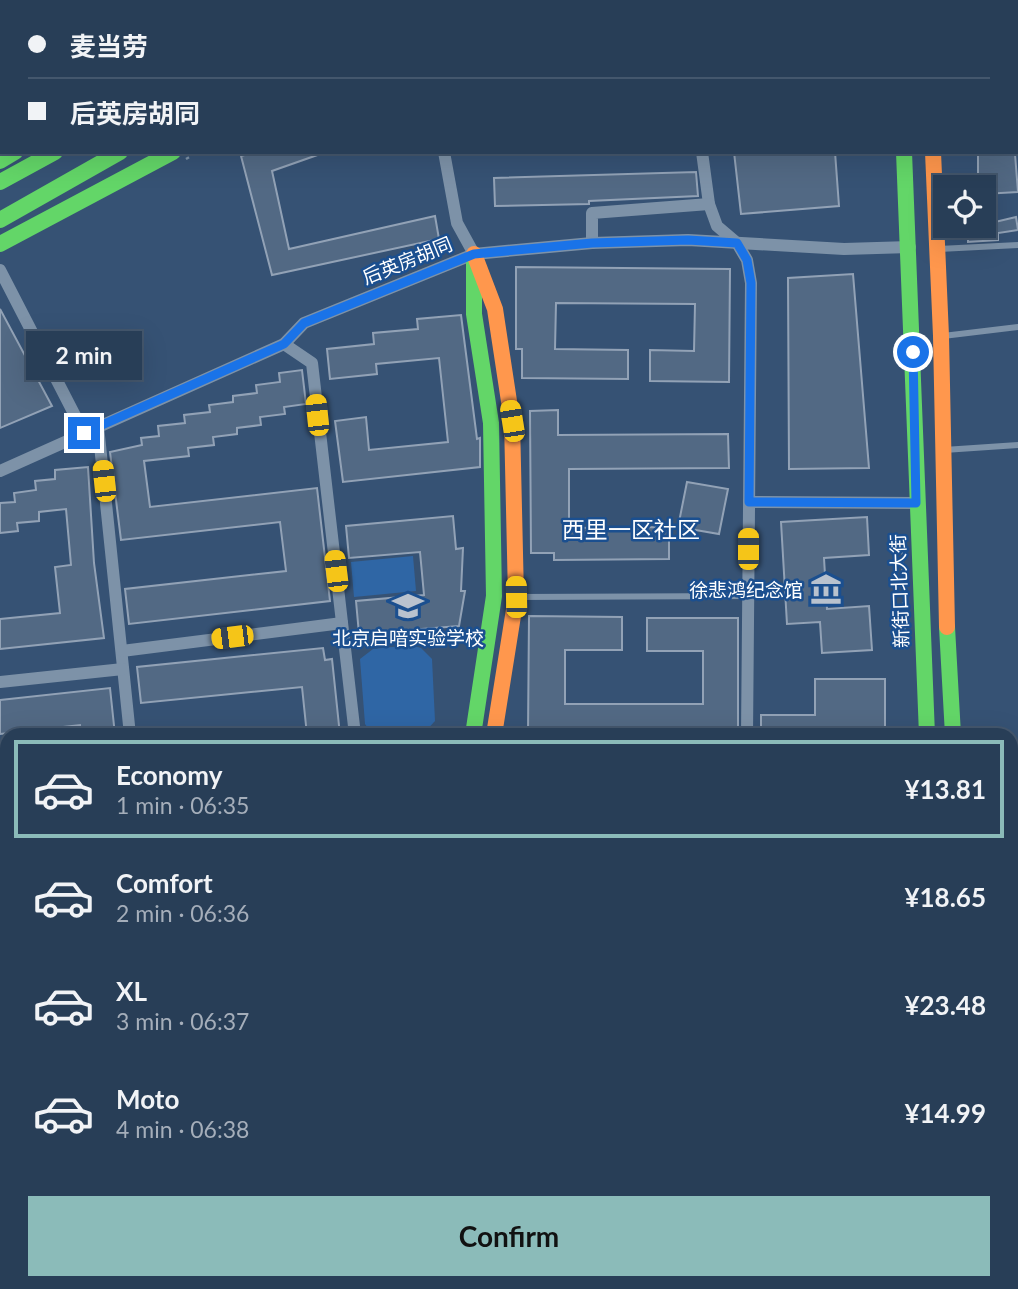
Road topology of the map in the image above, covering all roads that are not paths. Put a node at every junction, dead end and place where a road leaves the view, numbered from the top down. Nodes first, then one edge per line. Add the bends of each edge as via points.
1 (51, 154) edge
2 (116, 154) edge
3 (169, 154) edge
4 (444, 154) edge
5 (702, 154) edge
6 (904, 154) edge
7 (933, 154) edge
8 (0, 182) edge
9 (709, 204) junction
10 (0, 220) edge
11 (592, 243) junction
12 (737, 243) junction
13 (0, 244) edge
14 (1018, 245) edge
15 (910, 247) junction
16 (937, 249) junction
17 (474, 254) junction
18 (0, 270) edge
19 (1018, 327) edge
20 (941, 336) junction
21 (284, 344) junction
22 (98, 426) junction
23 (84, 433) junction
24 (1018, 445) edge
25 (942, 450) junction
26 (0, 471) edge
27 (749, 502) junction
28 (916, 503) junction
29 (748, 596) junction
30 (516, 597) junction
31 (342, 623) junction
32 (122, 651) junction
33 (124, 669) junction
34 (0, 682) edge
35 (129, 728) edge
36 (354, 728) edge
37 (474, 728) edge
38 (495, 728) edge
39 (747, 728) edge
40 (927, 728) edge
41 (953, 728) edge

1 - 8 main road
2 - 10 main road
3 - 13 main road
4 - 17 street via 457,223
5 - 9 street
6 - 15 main road, 新街口北大街
7 - 16 main road
9 - 11 street via 593,213
9 - 12 street via 718,226
11 - 12 street, 后英房胡同
11 - 17 street, 后英房胡同
12 - 15 street, 后英房胡同 via 844,249
12 - 27 street via 747,260 751,283
14 - 16 lane
15 - 28 main road, 新街口北大街
16 - 20 main road
17 - 21 street, 后英房胡同 via 304,323
17 - 30 main road via 495,309 512,421
17 - 37 main road via 474,314 491,423 494,596
18 - 23 street
19 - 20 lane
20 - 25 main road
21 - 22 street, 后英房胡同
21 - 31 street via 312,363
22 - 23 street, 后英房胡同
22 - 32 street
23 - 26 street, 后英房胡同
24 - 25 lane
25 - 41 main road
27 - 28 street
27 - 29 street
28 - 40 main road, 新街口北大街
29 - 30 lane
29 - 39 street
30 - 38 main road
31 - 32 street
31 - 36 street
32 - 33 street
33 - 34 street
33 - 35 street

